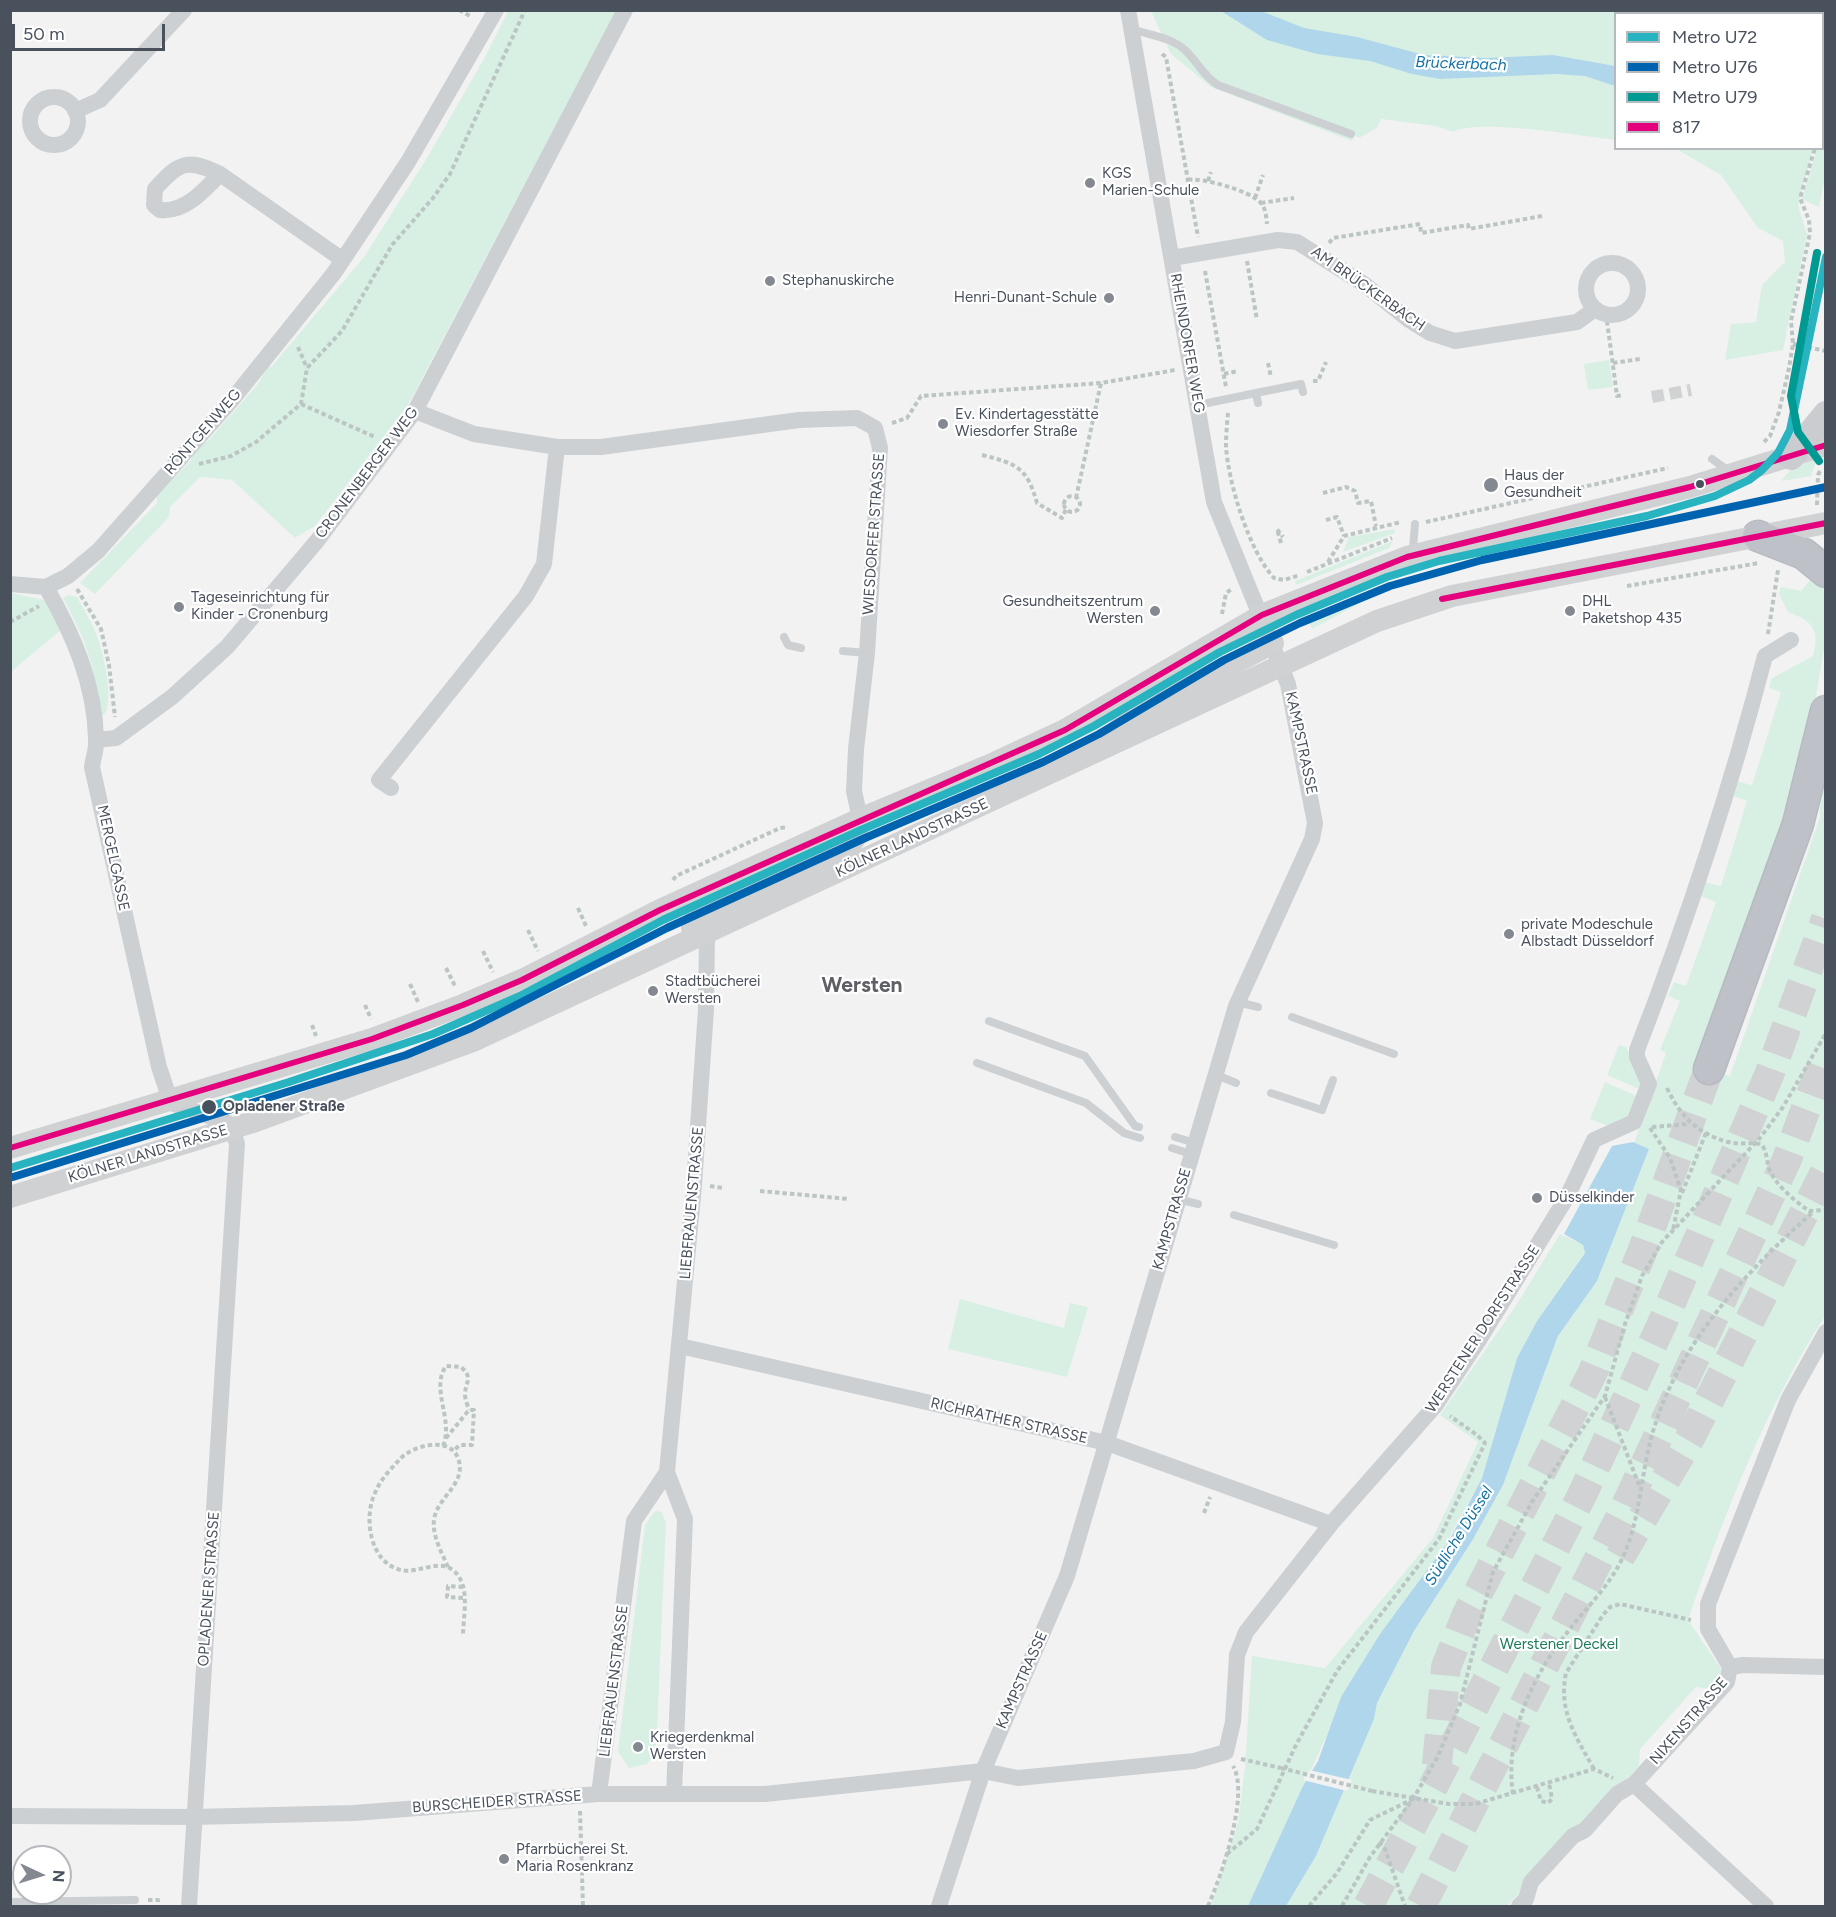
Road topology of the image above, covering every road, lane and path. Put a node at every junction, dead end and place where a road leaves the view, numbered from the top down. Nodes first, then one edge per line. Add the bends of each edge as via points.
1 (184, 10) edge
2 (496, 10) edge
3 (525, 10) edge
4 (625, 10) edge
5 (1128, 10) edge
6 (1742, 10) edge
7 (1758, 12) edge
8 (1132, 29) junction
9 (75, 111) dead end
10 (1351, 134) dead end
11 (1814, 150) edge
12 (1211, 172) dead end
13 (220, 174) dead end
14 (1263, 175) dead end
15 (1188, 180) junction
16 (1209, 181) junction
17 (1255, 198) junction
18 (1294, 198) dead end
19 (1261, 203) junction
20 (1542, 216) dead end
21 (1270, 242) junction
22 (1245, 245) junction
23 (1202, 253) junction
24 (1320, 256) junction
25 (1172, 258) junction
26 (343, 260) junction
27 (1600, 312) joint
28 (1257, 320) dead end
29 (1793, 344) junction
30 (1826, 351) edge
31 (1640, 359) dead end
32 (1326, 362) dead end
33 (1268, 363) dead end
34 (1613, 363) junction
35 (1191, 368) junction
36 (1238, 371) dead end
37 (1270, 372) dead end
38 (1224, 374) junction
39 (1101, 383) junction
40 (1302, 388) joint
41 (1256, 393) junction
42 (1623, 395) dead end
43 (1228, 399) junction
44 (1258, 403) dead end
45 (301, 404) junction
46 (1198, 405) junction
47 (416, 411) junction
48 (1826, 414) edge
49 (875, 428) junction
50 (1762, 443) dead end
51 (392, 445) junction
52 (1826, 445) edge
53 (556, 447) junction
54 (982, 455) dead end
55 (1791, 457) junction
56 (1713, 459) joint
57 (174, 465) junction
58 (1742, 472) junction
59 (1818, 475) dead end
60 (1323, 493) dead end
61 (1076, 498) junction
62 (1817, 501) dead end
63 (1066, 509) junction
64 (1326, 520) dead end
65 (1826, 523) edge
66 (1414, 524) junction
67 (1376, 526) junction
68 (1344, 536) junction
69 (1283, 537) dead end
70 (1281, 543) dead end
71 (1761, 549) junction
72 (1407, 557) junction
73 (1328, 562) junction
74 (1780, 564) dead end
75 (1267, 571) junction
76 (1826, 572) edge
77 (1262, 574) dead end
78 (68, 576) junction
79 (1284, 580) junction
80 (10, 584) edge
81 (1623, 586) dead end
82 (46, 587) junction
83 (1234, 588) dead end
84 (1291, 602) junction
85 (1262, 615) junction
86 (1214, 618) dead end
87 (10, 622) edge
88 (784, 637) dead end
89 (1791, 640) dead end
90 (1272, 643) junction
91 (801, 648) dead end
92 (843, 651) dead end
93 (867, 653) junction
94 (1765, 656) junction
95 (1281, 664) junction
96 (1826, 711) edge
97 (116, 738) junction
98 (96, 740) junction
99 (1106, 746) junction
100 (392, 788) dead end
101 (860, 819) junction
102 (578, 908) dead end
103 (528, 930) dead end
104 (589, 932) dead end
105 (707, 934) junction
106 (483, 951) dead end
107 (539, 954) dead end
108 (446, 968) dead end
109 (494, 975) dead end
110 (410, 984) dead end
111 (458, 992) dead end
112 (1237, 1002) junction
113 (1258, 1007) dead end
114 (421, 1008) dead end
115 (1292, 1017) dead end
116 (989, 1021) dead end
117 (1826, 1032) edge
118 (1394, 1054) dead end
119 (977, 1063) dead end
120 (1709, 1069) tunnel mouth
121 (1213, 1074) junction
122 (1333, 1080) dead end
123 (1236, 1083) dead end
124 (1271, 1093) dead end
125 (169, 1100) junction
126 (1642, 1124) junction
127 (1139, 1127) dead end
128 (232, 1128) junction
129 (1706, 1133) junction
130 (1175, 1137) dead end
131 (1140, 1138) dead end
132 (1755, 1143) junction
133 (10, 1148) edge
134 (1172, 1148) dead end
135 (1193, 1148) junction
136 (760, 1191) dead end
137 (10, 1197) edge
138 (1681, 1198) junction
139 (849, 1199) dead end
140 (1178, 1199) junction
141 (1198, 1204) dead end
142 (1826, 1210) edge
143 (1813, 1212) junction
144 (1233, 1215) dead end
145 (1673, 1231) junction
146 (1334, 1245) dead end
147 (1826, 1332) edge
148 (680, 1346) junction
149 (1605, 1396) junction
150 (1435, 1406) junction
151 (469, 1410) junction
152 (446, 1438) junction
153 (1107, 1443) junction
154 (443, 1446) junction
155 (454, 1450) junction
156 (667, 1472) junction
157 (1640, 1486) junction
158 (1331, 1524) junction
159 (448, 1567) junction
160 (463, 1587) junction
161 (464, 1598) junction
162 (1706, 1622) junction
163 (462, 1636) dead end
164 (1730, 1667) junction
165 (1826, 1667) edge
166 (1226, 1752) junction
167 (1594, 1769) junction
168 (983, 1771) junction
169 (1550, 1783) junction
170 (1634, 1784) junction
171 (1537, 1787) junction
172 (599, 1794) junction
173 (674, 1794) junction
174 (1513, 1794) junction
175 (581, 1795) junction
176 (1413, 1799) junction
177 (10, 1816) edge
178 (194, 1817) junction
179 (1379, 1842) junction
180 (1227, 1854) junction
181 (135, 1900) dead end
182 (10, 1902) edge
183 (189, 1906) edge
184 (583, 1906) edge
185 (939, 1906) edge
186 (1208, 1906) edge
187 (1309, 1906) edge
188 (1342, 1906) edge
189 (1405, 1906) edge
190 (1519, 1906) edge
191 (1766, 1906) edge

1 - 9 street via 100,100
2 - 26 street, RÖNTGENWEG via 408,162
3 - 45 path via 450,174 392,244 342,330 307,368
4 - 47 street, CRONENBERGER WEG
5 - 8 street, RHEINDORFER WEG
6 - 7 street
8 - 10 lane via 1185,50 1207,79 1218,86
8 - 15 path via 1166,57
8 - 25 street, RHEINDORFER WEG
11 - 29 path via 1801,193 1810,233
12 - 16 path
13 - 26 street
14 - 17 path
15 - 16 path
15 - 23 path
16 - 17 path
17 - 19 path
18 - 19 path
19 - 21 path
20 - 24 path via 1469,229 1468,225 1421,233 1420,224 1333,238
21 - 22 street, AM BRÜCKERBACH
21 - 24 street, AM BRÜCKERBACH via 1297,242
22 - 23 street, AM BRÜCKERBACH
22 - 28 path
23 - 25 street, AM BRÜCKERBACH
23 - 38 path
24 - 27 street, AM BRÜCKERBACH via 1409,320 1430,333 1455,341 1577,322
25 - 35 street, RHEINDORFER WEG
26 - 57 street, RÖNTGENWEG via 231,401
27 - 34 path
29 - 30 path
29 - 50 path via 1779,412 1770,436
31 - 34 path
32 - 40 path via 1318,381
33 - 37 path
34 - 42 path via 1617,396
35 - 39 path
35 - 46 street, RHEINDORFER WEG
36 - 38 path
38 - 43 path
39 - 49 path via 921,396 907,418
39 - 61 path
40 - 41 lane
41 - 43 lane
41 - 44 lane
43 - 46 lane
43 - 75 path via 1226,447 1234,492
45 - 51 path
45 - 57 path via 256,442 231,456 204,464
46 - 85 street, RHEINDORFER WEG via 1214,502
47 - 51 street, CRONENBERGER WEG
47 - 53 street via 474,434
48 - 55 main road
49 - 53 street via 857,418 799,420 602,447
49 - 93 street, WIESDORFER STRASSE via 880,448
51 - 97 street, CRONENBERGER WEG via 228,647 172,697
52 - 55 main road
53 - 100 street via 544,564 526,596 380,780
54 - 63 path via 1009,462 1030,479 1037,503 1062,518
55 - 58 main road
56 - 58 lane via 1729,471
56 - 66 path
57 - 78 street, RÖNTGENWEG via 98,551
58 - 72 main road
59 - 62 path
60 - 67 path via 1346,488 1355,491 1358,503 1371,501
61 - 63 path via 1068,498
61 - 63 path via 1079,508 1071,512
64 - 68 path via 1337,517
65 - 71 main road, KÖLNER LANDSTRASSE
66 - 67 path via 1403,521
66 - 72 lane via 1413,548
66 - 73 path via 1405,534
67 - 68 path
68 - 73 path
69 - 70 path via 1277,529
71 - 76 highway via 1804,554
71 - 81 path
71 - 95 main road, KÖLNER LANDSTRASSE via 1452,596 1377,621
72 - 84 main road
73 - 79 path
74 - 94 path
75 - 77 path
75 - 79 path
78 - 82 street, RÖNTGENWEG
78 - 97 path via 101,629 113,692
79 - 84 path
80 - 82 street
82 - 87 path via 40,606
82 - 98 street, MERGELGASSE via 79,651
83 - 86 path via 1226,593 1222,613
84 - 85 main road
85 - 90 street, RHEINDORFER WEG
85 - 101 main road via 1065,730
88 - 91 lane via 788,645
89 - 94 street
90 - 95 street, RHEINDORFER WEG
90 - 99 main road via 1127,719
92 - 93 lane
93 - 101 street, WIESDORFER STRASSE via 854,791
94 - 126 street via 1740,753 1680,937 1637,1050 1649,1084
95 - 99 main road, KÖLNER LANDSTRASSE
95 - 112 street, KAMPSTRASSE via 1315,814 1314,831
96 - 120 highway via 1798,824
97 - 98 street
98 - 125 street, MERGELGASSE via 92,767
99 - 105 main road, KÖLNER LANDSTRASSE
101 - 105 main road via 854,840 836,854 695,918 692,928 698,934
101 - 125 main road via 463,1005 372,1039
102 - 104 path
103 - 107 path
105 - 128 main road, KÖLNER LANDSTRASSE via 473,1041
105 - 148 street, LIEBFRAUENSTRASSE via 706,1009
106 - 109 path
108 - 111 path
110 - 114 path
112 - 113 lane
112 - 121 street, KAMPSTRASSE
115 - 118 lane
116 - 127 lane via 1085,1056
117 - 132 path via 1783,1107
119 - 131 lane via 1086,1103 1124,1133
121 - 123 lane
121 - 135 street, KAMPSTRASSE
122 - 124 lane via 1322,1110
125 - 128 street via 176,1107 226,1122
125 - 133 main road
126 - 129 path via 1690,1124
126 - 138 path via 1670,1158
126 - 150 street, WERSTENER DORFSTRASSE via 1594,1140 1567,1197
128 - 137 main road, KÖLNER LANDSTRASSE
128 - 178 street, OPLADENER STRASSE via 237,1144 236,1166
129 - 132 path via 1729,1142
129 - 138 path
130 - 135 lane
132 - 143 path via 1765,1148 1768,1168 1776,1181
132 - 145 path
134 - 135 lane
135 - 140 street, KAMPSTRASSE
136 - 139 path
138 - 145 path
140 - 141 lane
140 - 153 street, KAMPSTRASSE
142 - 143 path
143 - 157 path via 1744,1280 1689,1349 1655,1425
144 - 146 lane
145 - 149 path via 1642,1275
147 - 162 street via 1788,1400 1708,1604
148 - 153 street, RICHRATHER STRASSE
148 - 156 street, LIEBFRAUENSTRASSE
149 - 157 path
149 - 176 path via 1532,1502 1496,1565 1460,1704 1437,1758
150 - 158 street, WERSTENER DORFSTRASSE
150 - 180 path via 1485,1443 1439,1539 1337,1671 1257,1828
151 - 152 path
151 - 152 path via 465,1394 468,1375 461,1367 446,1366 440,1380
151 - 155 path via 474,1410 472,1445 460,1445
152 - 154 path
153 - 158 street, RICHRATHER STRASSE
153 - 168 street, KAMPSTRASSE via 1067,1576
154 - 155 path
154 - 159 path via 423,1446 402,1456 373,1495 370,1520 374,1545 389,1564 406,1571
155 - 159 path via 459,1474 435,1515 434,1524
156 - 172 street, LIEBFRAUENSTRASSE via 634,1521
156 - 173 street, LIEBFRAUENSTRASSE via 686,1518
157 - 174 path via 1636,1523 1619,1565 1543,1667 1527,1698 1516,1741
158 - 166 street, WERSTENER DORFSTRASSE via 1240,1642 1233,1722
159 - 160 path via 458,1575
160 - 161 path
160 - 161 path via 448,1586 447,1597
161 - 163 path
162 - 164 street, NIXENSTRASSE
162 - 167 path via 1620,1604 1603,1615 1566,1673 1563,1699 1570,1727
164 - 165 street
164 - 170 street, NIXENSTRASSE via 1727,1682
166 - 168 street via 1194,1761 1018,1778
166 - 176 path, bridge via 1245,1760
166 - 180 path via 1238,1773 1234,1826
167 - 169 path
167 - 170 path
168 - 173 street, BURSCHEIDER STRASSE via 765,1794
168 - 185 street
169 - 171 path
169 - 171 path via 1552,1799 1548,1803 1541,1801
170 - 190 street, NIXENSTRASSE via 1617,1794 1585,1830 1573,1836 1531,1882 1526,1899
170 - 191 street
171 - 174 path
172 - 173 street, BURSCHEIDER STRASSE
172 - 175 street, BURSCHEIDER STRASSE
174 - 176 path via 1475,1804
175 - 178 street, BURSCHEIDER STRASSE via 354,1813
175 - 184 path
176 - 179 path
176 - 187 path via 1370,1820 1337,1873
177 - 178 street, BURSCHEIDER STRASSE
178 - 183 street, OPLADENER STRASSE
179 - 188 path
179 - 189 path
180 - 186 path
181 - 182 lane

